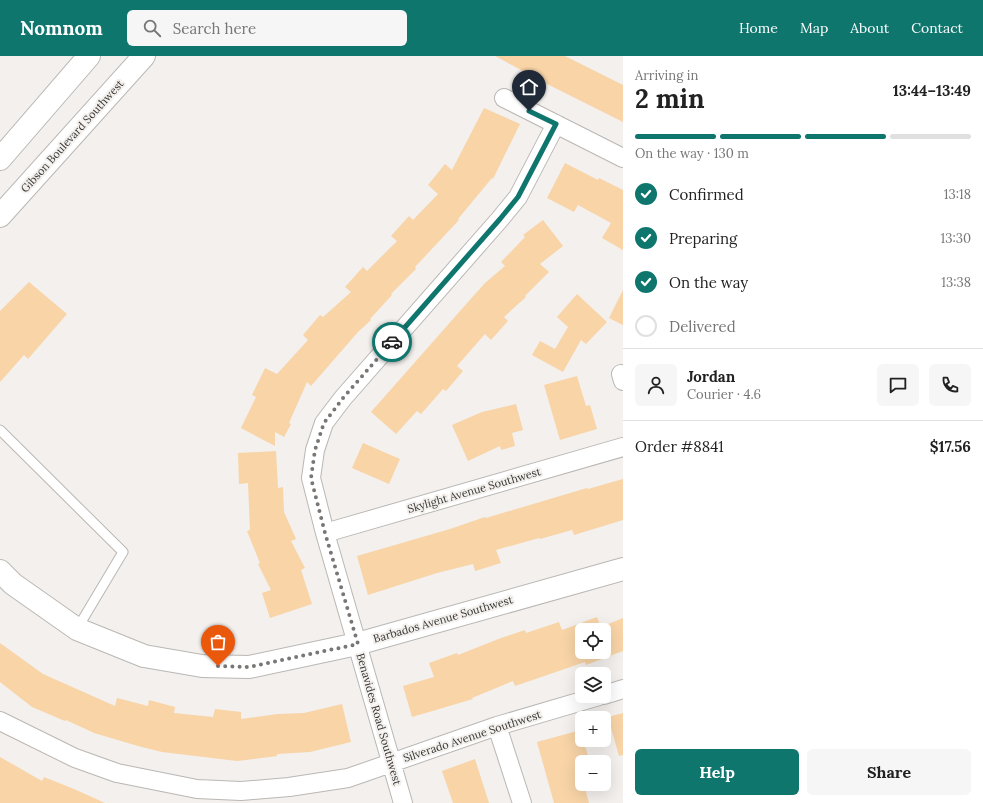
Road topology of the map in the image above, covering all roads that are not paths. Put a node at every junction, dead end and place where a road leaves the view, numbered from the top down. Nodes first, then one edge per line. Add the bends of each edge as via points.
1 (89, 56) edge
2 (144, 56) edge
3 (504, 98) dead end
4 (556, 124) junction
5 (623, 158) edge
6 (0, 159) edge
7 (0, 216) edge
8 (0, 430) edge
9 (623, 448) edge
10 (325, 533) junction
11 (623, 569) edge
12 (0, 571) edge
13 (77, 629) junction
14 (358, 644) junction
15 (623, 689) edge
16 (611, 693) edge
17 (575, 703) edge
18 (0, 721) edge
19 (497, 726) junction
20 (391, 763) junction
21 (290, 795) edge
22 (404, 803) edge
23 (522, 803) edge

1 - 6 street
2 - 7 street, Gibson Boulevard Southwest
3 - 4 street
4 - 5 street
4 - 10 street, Benavides Road Southwest via 518,197 324,423 315,450 311,478
8 - 13 lane via 124,552
9 - 10 street, Skylight Avenue Southwest
10 - 14 street, Benavides Road Southwest
11 - 14 street, Barbados Avenue Southwest
12 - 13 street, Barbados Avenue Southwest via 13,584
13 - 14 street, Barbados Avenue Southwest via 144,656 202,666 249,667
14 - 20 street, Benavides Road Southwest
15 - 16 street
17 - 19 street, Silverado Avenue Southwest
18 - 21 street, Silverado Avenue Southwest via 75,758 117,773 197,789
19 - 20 street, Silverado Avenue Southwest
19 - 23 street
20 - 21 street, Silverado Avenue Southwest
20 - 22 street, Benavides Road Southwest

